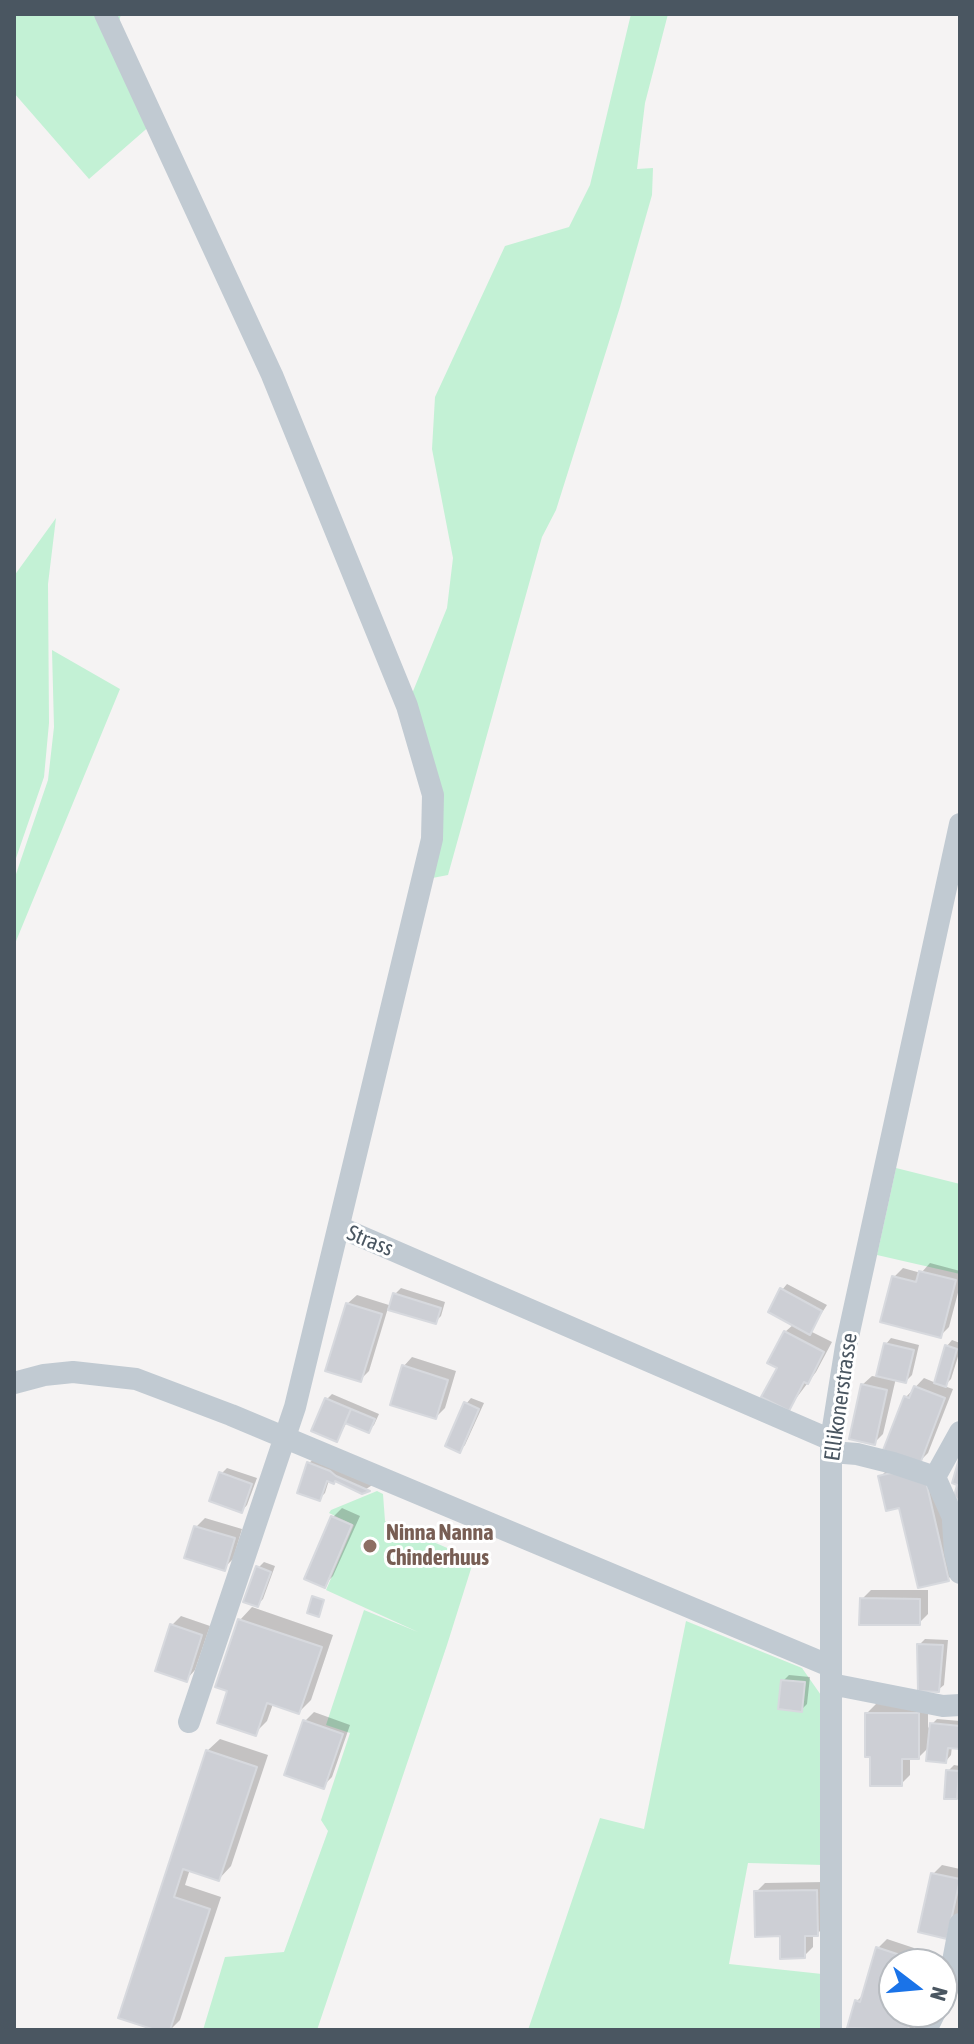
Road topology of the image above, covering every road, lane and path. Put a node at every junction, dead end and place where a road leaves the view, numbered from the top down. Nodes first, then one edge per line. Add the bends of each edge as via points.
1 (105, 14) edge
2 (960, 824) edge
3 (957, 849) edge
4 (339, 1227) junction
5 (14, 1383) edge
6 (960, 1432) edge
7 (284, 1437) junction
8 (831, 1446) junction
9 (935, 1477) junction
10 (956, 1527) edge
11 (960, 1573) edge
12 (831, 1675) junction
13 (960, 1705) edge
14 (189, 1722) dead end
15 (960, 1924) edge
16 (955, 1948) edge
17 (831, 2030) edge

1 - 4 street via 272,375 407,706 433,795 432,839
2 - 3 street, Ellikonerstrasse
3 - 8 street, Ellikonerstrasse via 846,1346
4 - 7 street, Strass
4 - 8 street, Strass
5 - 7 street via 73,1372 136,1379
6 - 9 street
7 - 12 street
7 - 14 street, Strass
8 - 9 street, Strass
8 - 12 street, Ellikonerstrasse
9 - 10 street
10 - 11 street
12 - 13 street via 943,1706
12 - 17 street, Ellikonerstrasse
15 - 16 street

